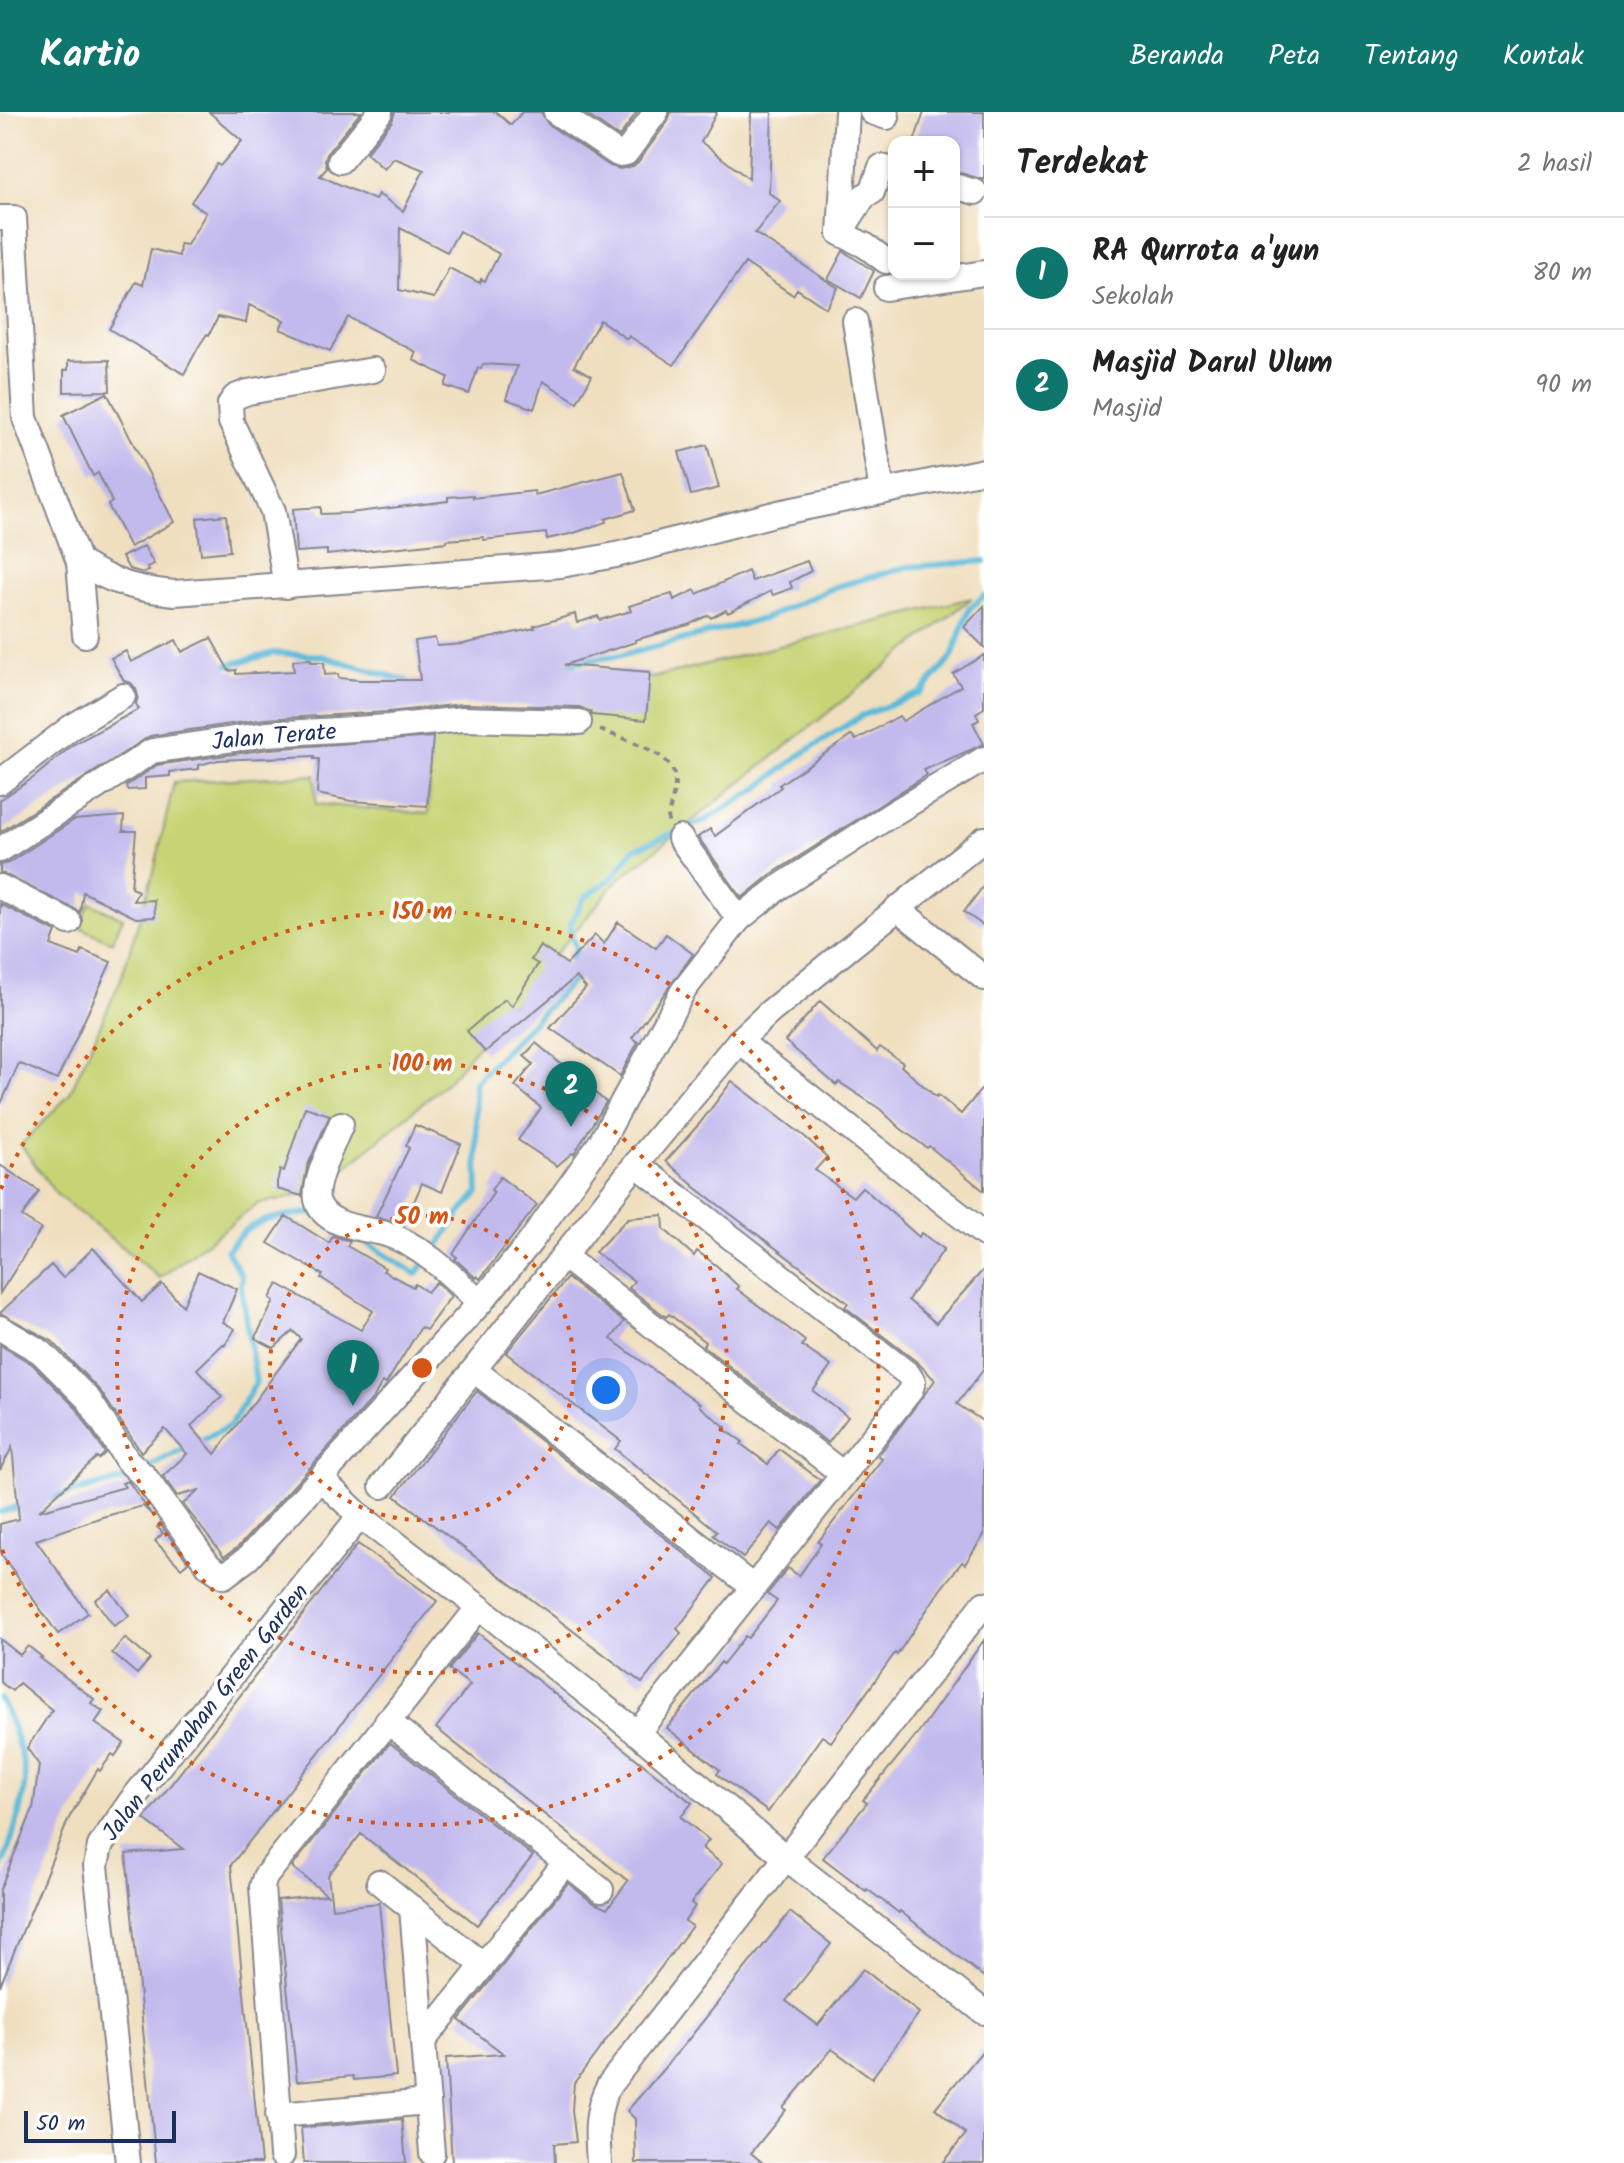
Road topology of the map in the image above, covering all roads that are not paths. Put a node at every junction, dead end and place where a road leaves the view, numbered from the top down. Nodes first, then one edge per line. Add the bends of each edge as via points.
1 (380, 112) edge
2 (556, 112) edge
3 (656, 112) edge
4 (847, 112) edge
5 (340, 161) dead end
6 (888, 169) edge
7 (0, 218) edge
8 (840, 233) junction
9 (886, 261) dead end
10 (984, 273) edge
11 (886, 288) dead end
12 (855, 321) dead end
13 (373, 370) dead end
14 (984, 471) edge
15 (882, 492) junction
16 (79, 562) junction
17 (286, 586) junction
18 (85, 635) dead end
19 (123, 696) dead end
20 (579, 722) road end
21 (984, 759) edge
22 (0, 782) edge
23 (674, 831) road end
24 (984, 839) edge
25 (0, 850) edge
26 (0, 887) edge
27 (897, 908) junction
28 (739, 919) junction
29 (69, 922) dead end
30 (984, 978) edge
31 (739, 1041) junction
32 (341, 1124) dead end
33 (591, 1158) junction
34 (630, 1172) junction
35 (984, 1234) edge
36 (563, 1256) junction
37 (480, 1303) junction
38 (0, 1328) edge
39 (474, 1370) junction
40 (843, 1474) junction
41 (321, 1479) junction
42 (382, 1486) dead end
43 (360, 1516) junction
44 (753, 1587) junction
45 (984, 1604) edge
46 (479, 1607) junction
47 (387, 1721) junction
48 (637, 1733) junction
49 (785, 1857) junction
50 (566, 1862) junction
51 (379, 1882) dead end
52 (601, 1890) dead end
53 (412, 1908) junction
54 (483, 1965) junction
55 (984, 2012) edge
56 (423, 2041) junction
57 (428, 2102) junction
58 (278, 2115) junction
59 (432, 2153) dead end
60 (282, 2155) dead end
61 (128, 2163) edge
62 (599, 2163) edge

1 - 5 street
2 - 3 street via 613,152 626,153
4 - 8 street
6 - 8 street via 881,167 872,192
7 - 16 street via 14,218 25,418
8 - 9 street
10 - 11 street
12 - 15 street
13 - 17 street via 248,392 230,404 231,422 273,511
14 - 15 street
15 - 17 street via 561,565
16 - 17 street via 136,589 174,593
16 - 18 street
19 - 22 street via 70,728
20 - 25 street, Jalan Terate via 463,719 267,734 152,751
21 - 28 street via 778,888
23 - 28 street
24 - 27 street
26 - 29 street
27 - 30 street
27 - 31 street
28 - 33 street via 683,991
31 - 34 street
31 - 35 street
32 - 37 street via 317,1187 322,1209 339,1223 388,1234 417,1250
33 - 34 street
33 - 37 street
34 - 36 street
34 - 40 street via 908,1374 913,1382 910,1391
36 - 39 street
36 - 40 street
37 - 41 street
38 - 41 street via 41,1352 81,1391 127,1460 209,1566 224,1576 248,1558
39 - 42 street
39 - 44 street
40 - 44 street
41 - 43 street
43 - 46 street
43 - 61 street, Jalan Perumahan Green Garden via 100,1846 96,1866
44 - 48 street
45 - 49 street
46 - 47 street
46 - 48 street
47 - 50 street
47 - 58 street via 262,1887
48 - 49 street
49 - 55 street
49 - 62 street via 609,2085 598,2115
50 - 52 street
50 - 54 street
51 - 53 street
53 - 54 street
53 - 56 street
54 - 56 street
56 - 57 street
57 - 58 street
57 - 59 street
58 - 60 street

